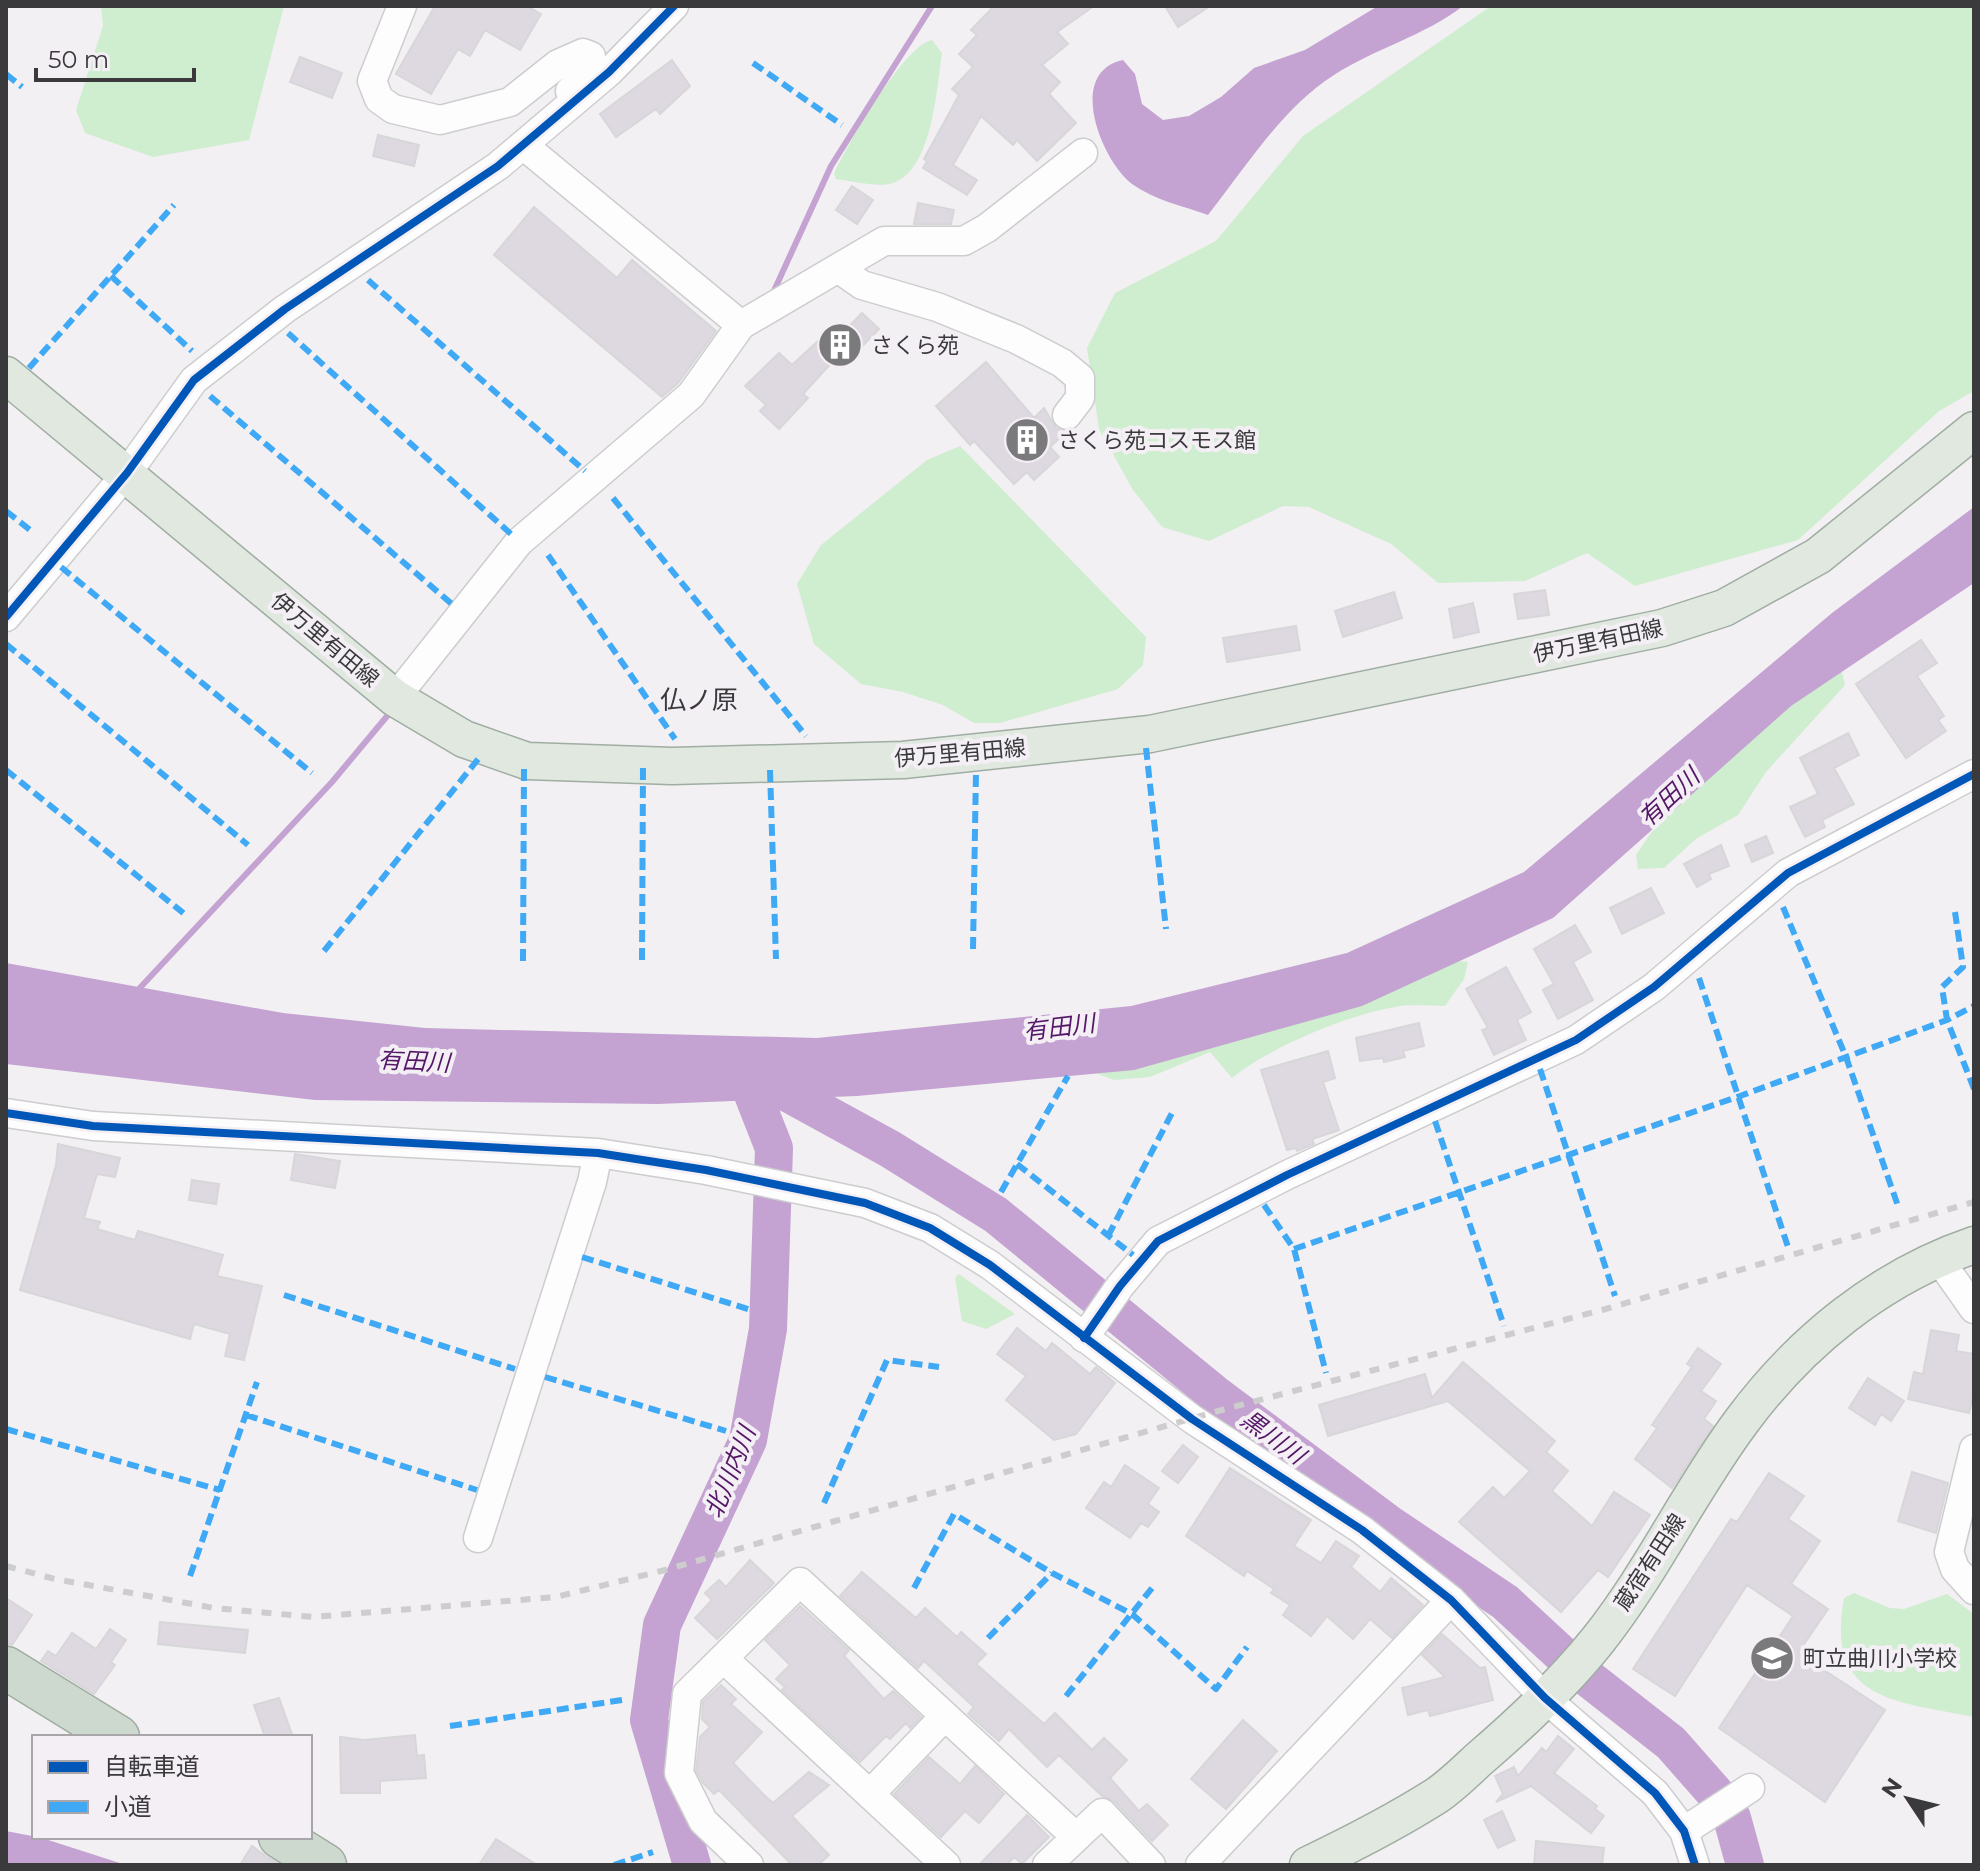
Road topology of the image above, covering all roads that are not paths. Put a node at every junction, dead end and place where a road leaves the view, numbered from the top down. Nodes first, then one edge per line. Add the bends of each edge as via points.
1 (402, 6) edge
2 (674, 6) edge
3 (548, 123) junction
4 (523, 145) junction
5 (1083, 153) dead end
6 (839, 269) junction
7 (741, 325) junction
8 (6, 375) edge
9 (1067, 415) dead end
10 (1974, 430) edge
11 (127, 473) junction
12 (6, 617) edge
13 (395, 698) junction
14 (1974, 774) edge
15 (6, 1113) edge
16 (598, 1153) junction
17 (1974, 1245) edge
18 (1938, 1258) junction
19 (1974, 1309) edge
20 (1088, 1335) junction
21 (1974, 1449) edge
22 (478, 1538) dead end
23 (1974, 1590) edge
24 (1451, 1600) junction
25 (724, 1659) junction
26 (6, 1668) edge
27 (1545, 1698) junction
28 (945, 1716) junction
29 (115, 1735) edge
30 (1750, 1788) dead end
31 (870, 1794) junction
32 (1684, 1831) junction
33 (1075, 1836) junction
34 (283, 1839) edge
35 (325, 1865) edge
36 (749, 1865) edge
37 (946, 1865) edge
38 (1047, 1865) edge
39 (1151, 1865) edge
40 (1200, 1865) edge
41 (1308, 1865) edge
42 (1695, 1865) edge

1 - 3 street via 372,81 379,99 393,109 440,120 510,102 568,58 591,56 590,70 546,109
2 - 3 street via 609,72
3 - 4 street
4 - 7 street
4 - 11 street via 285,309 194,380
5 - 6 street via 964,241 884,241
6 - 7 street
6 - 9 street via 862,285 961,317 1062,363 1080,378 1080,398
7 - 13 street via 691,395 519,542
8 - 11 main road, 伊万里有田線
10 - 13 main road, 伊万里有田線 via 1818,556 1724,608 1662,628 1150,734 903,760 672,766 527,761 464,739
11 - 12 street
11 - 13 main road, 伊万里有田線
14 - 20 street via 1788,873 1654,987 1576,1040 1158,1241
15 - 16 street via 93,1126
16 - 20 street via 865,1203 917,1223 990,1265
16 - 22 street
17 - 18 main road, 蔵宿有田線
18 - 19 street
18 - 27 main road, 蔵宿有田線 via 1873,1293 1779,1376 1741,1422 1597,1641
20 - 24 street via 1192,1419 1362,1530
21 - 23 street via 1949,1552 1955,1569
24 - 27 street
24 - 40 street
25 - 28 street via 800,1582
25 - 31 street
25 - 36 street via 687,1694 679,1773 703,1821
26 - 29 highway
27 - 32 street via 1655,1793
27 - 41 main road, 蔵宿有田線 via 1439,1794
28 - 31 street
28 - 33 street
30 - 32 street
31 - 37 street
32 - 42 street
33 - 38 street
33 - 39 street via 1102,1813
34 - 35 highway

